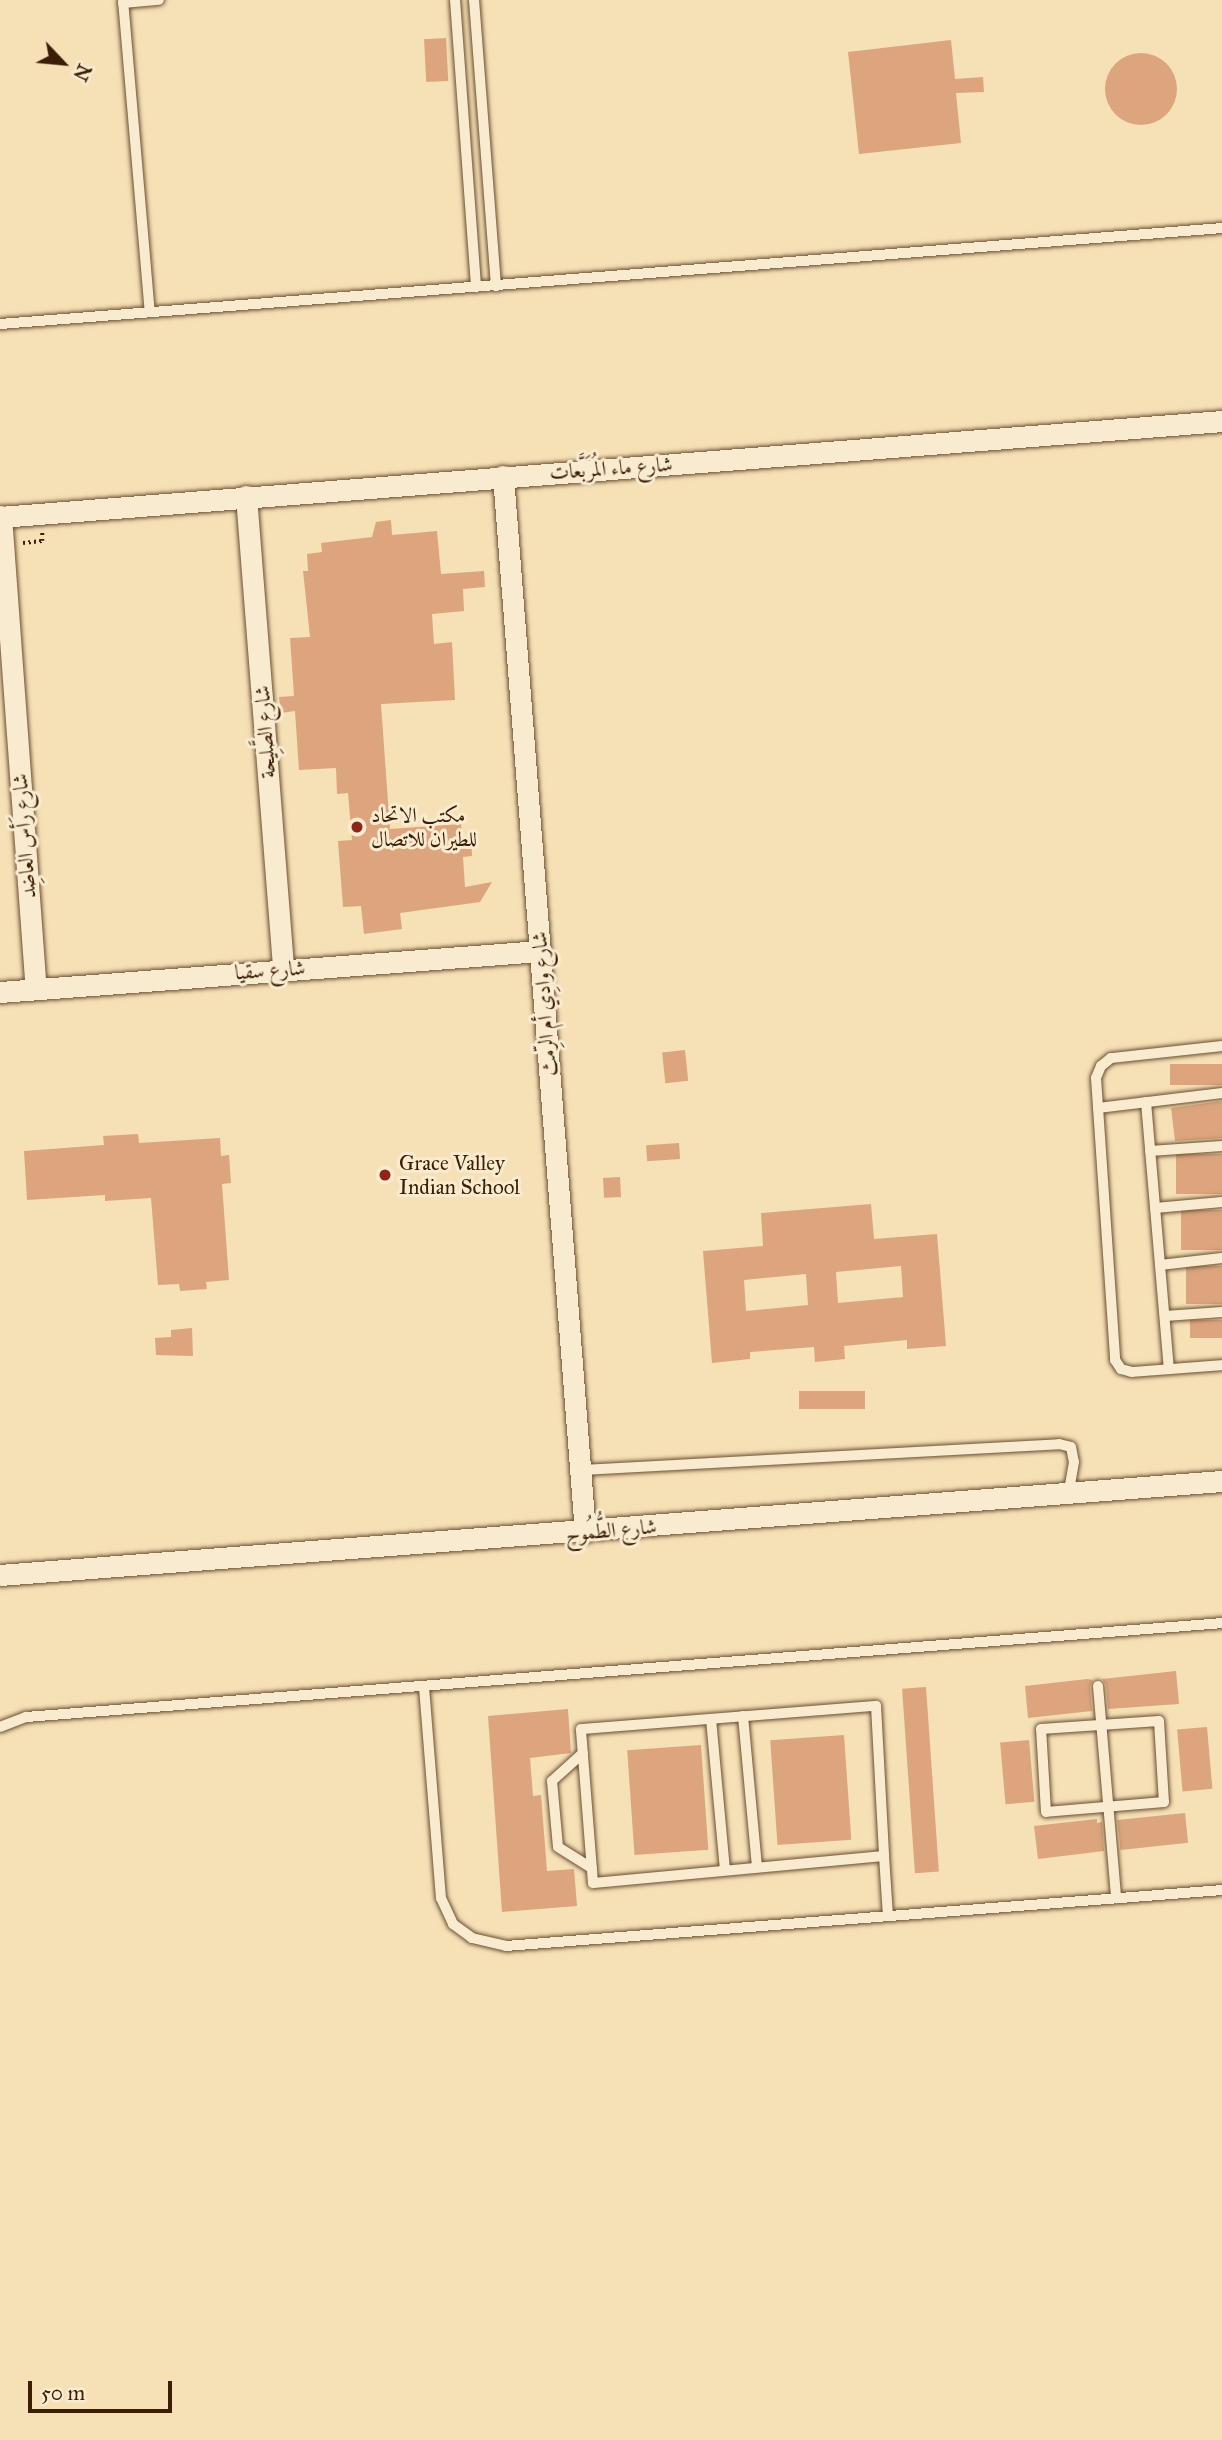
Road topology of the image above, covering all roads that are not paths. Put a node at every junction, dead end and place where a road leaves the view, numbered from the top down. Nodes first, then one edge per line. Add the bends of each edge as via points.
1 (159, 0) edge
2 (455, 0) edge
3 (474, 0) edge
4 (123, 1) edge
5 (1222, 228) edge
6 (496, 286) junction
7 (476, 287) junction
8 (150, 312) junction
9 (0, 324) edge
10 (1222, 421) edge
11 (503, 476) junction
12 (246, 496) junction
13 (1, 517) edge
14 (540, 951) junction
15 (283, 968) junction
16 (36, 989) junction
17 (0, 992) edge
18 (1222, 1046) edge
19 (1222, 1093) edge
20 (1146, 1102) junction
21 (1098, 1108) junction
22 (1222, 1146) edge
23 (1150, 1151) junction
24 (1222, 1202) edge
25 (1155, 1208) junction
26 (1222, 1258) edge
27 (1160, 1265) junction
28 (1222, 1312) edge
29 (1165, 1316) junction
30 (1222, 1365) edge
31 (1170, 1369) junction
32 (582, 1470) junction
33 (1222, 1481) edge
34 (1069, 1492) junction
35 (585, 1532) junction
36 (0, 1576) edge
37 (1222, 1623) edge
38 (1098, 1686) dead end
39 (424, 1687) junction
40 (743, 1716) junction
41 (712, 1719) junction
42 (1101, 1725) junction
43 (0, 1727) edge
44 (583, 1752) junction
45 (1109, 1807) junction
46 (884, 1856) junction
47 (757, 1867) junction
48 (592, 1868) junction
49 (725, 1870) junction
50 (1222, 1890) edge
51 (1116, 1898) junction
52 (888, 1916) junction

1 - 4 lane
2 - 7 lane
3 - 6 lane
4 - 8 lane
5 - 6 lane
6 - 7 lane
7 - 8 lane
8 - 9 lane
10 - 11 street, شارع ماء المُرَبَّعات
11 - 12 street, شارع ماء المُرَبَّعات
11 - 14 street, شارع وادِي أم الرِّمث
12 - 13 street, شارع ماء المُرَبَّعات
12 - 15 street, شارع الصَّلِيحة
13 - 16 street, شارع رَأس العاضِد
14 - 15 street, شارع سقيا
14 - 32 street, شارع وادِي أم الرِّمث
15 - 16 street, شارع سقيا
16 - 17 street, شارع سقيا
18 - 21 lane via 1111,1058 1098,1072
19 - 20 lane
20 - 21 lane
20 - 23 lane
21 - 31 lane via 1115,1360 1127,1371
22 - 23 lane
23 - 25 lane
24 - 25 lane
25 - 27 lane
26 - 27 lane
27 - 29 lane
28 - 29 lane
29 - 31 lane
30 - 31 lane
32 - 34 lane via 1059,1444 1071,1447
32 - 35 street, شارع وادِي أم الرِّمث
33 - 34 street, شارع الطُّمُوح
34 - 35 street, شارع الطُّمُوح
35 - 36 street, شارع الطُّمُوح
37 - 39 lane
38 - 42 lane
39 - 43 lane via 26,1717
39 - 52 lane via 441,1899 453,1924 472,1938 506,1946
40 - 41 lane
40 - 46 lane via 876,1706
40 - 47 lane
41 - 44 lane via 581,1729
41 - 49 lane
42 - 45 lane
42 - 45 lane via 1159,1721 1164,1802
42 - 45 lane via 1041,1729 1046,1812
44 - 48 lane
44 - 48 lane via 552,1781 558,1847
45 - 51 lane
46 - 47 lane
46 - 52 lane
47 - 49 lane
48 - 49 lane via 593,1882
50 - 51 lane
51 - 52 lane

